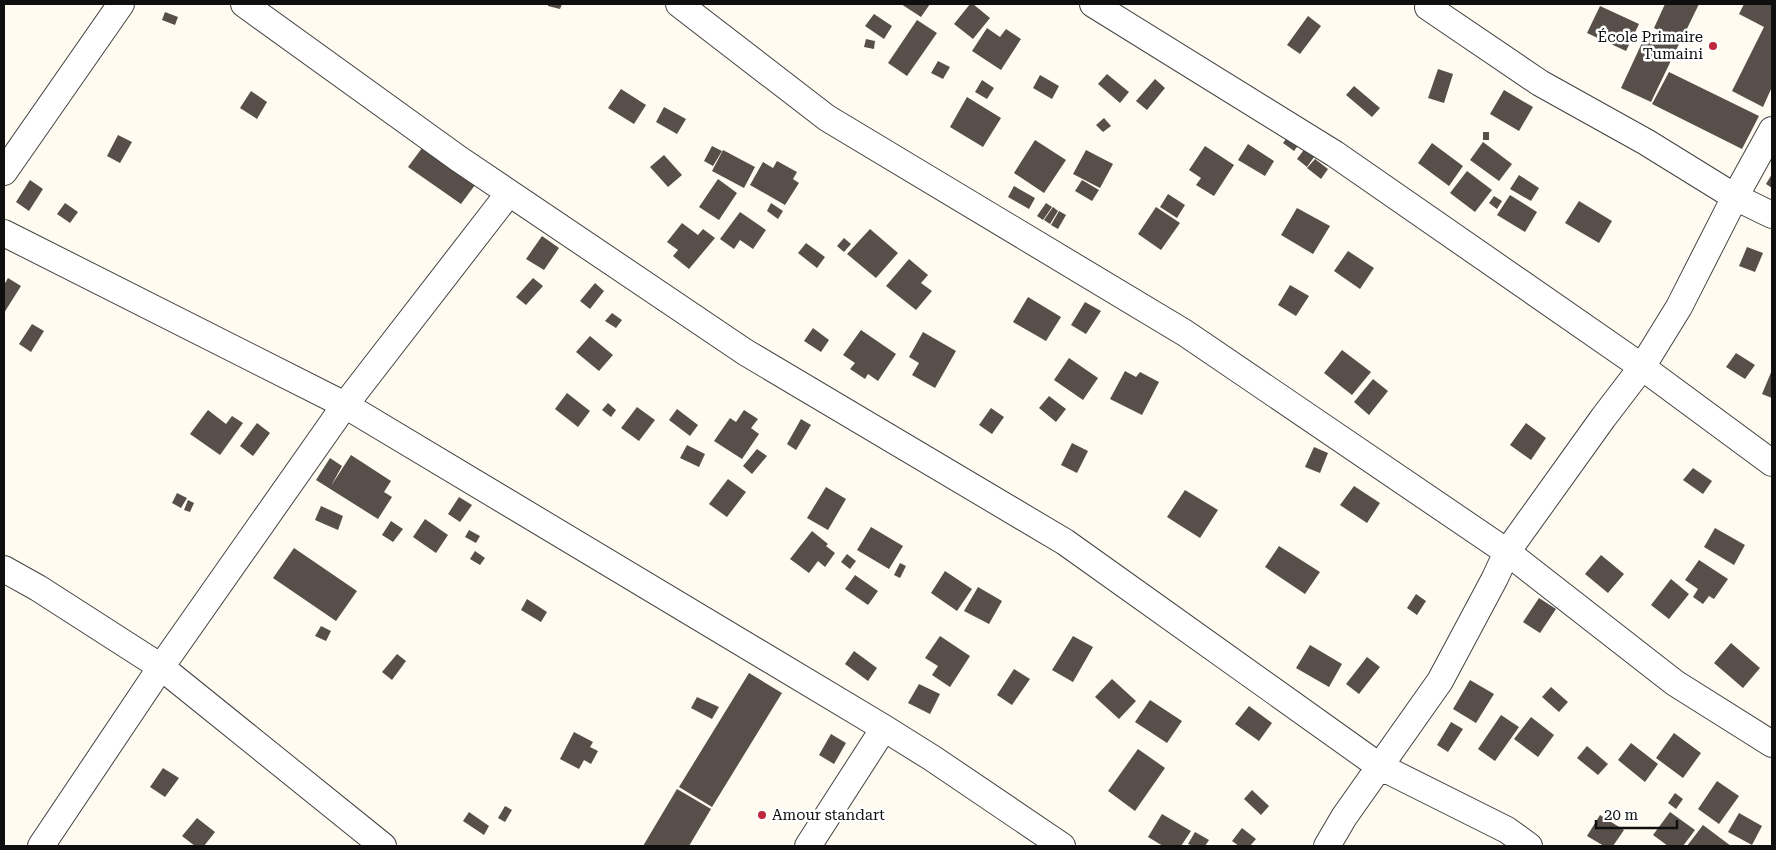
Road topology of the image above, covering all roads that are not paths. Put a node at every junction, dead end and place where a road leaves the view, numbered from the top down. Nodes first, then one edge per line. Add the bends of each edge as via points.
1 (121, 4) edge
2 (244, 4) edge
3 (679, 4) edge
4 (1093, 4) edge
5 (1428, 7) dead end
6 (1772, 130) edge
7 (4, 172) edge
8 (509, 193) junction
9 (1735, 197) junction
10 (1772, 215) edge
11 (4, 233) edge
12 (1642, 367) junction
13 (345, 405) junction
14 (1772, 463) edge
15 (1507, 552) junction
16 (4, 569) edge
17 (161, 667) junction
18 (884, 728) junction
19 (1772, 744) edge
20 (1379, 766) junction
21 (41, 846) edge
22 (383, 846) edge
23 (808, 846) edge
24 (1062, 846) edge
25 (1327, 846) edge
26 (1529, 846) edge

1 - 7 street
2 - 8 street
3 - 15 street via 828,118 1185,333
4 - 12 street via 1336,154
5 - 9 street via 1540,83 1646,142
6 - 9 street
8 - 13 street
8 - 20 street via 745,352 1064,542
9 - 10 street
9 - 12 street via 1679,307
11 - 13 street
12 - 14 street
12 - 15 street
13 - 17 street
13 - 18 street
15 - 19 street via 1675,683
15 - 20 street via 1440,681
16 - 17 street
17 - 21 street
17 - 22 street
18 - 23 street
18 - 24 street
20 - 25 street
20 - 26 street via 1506,830

